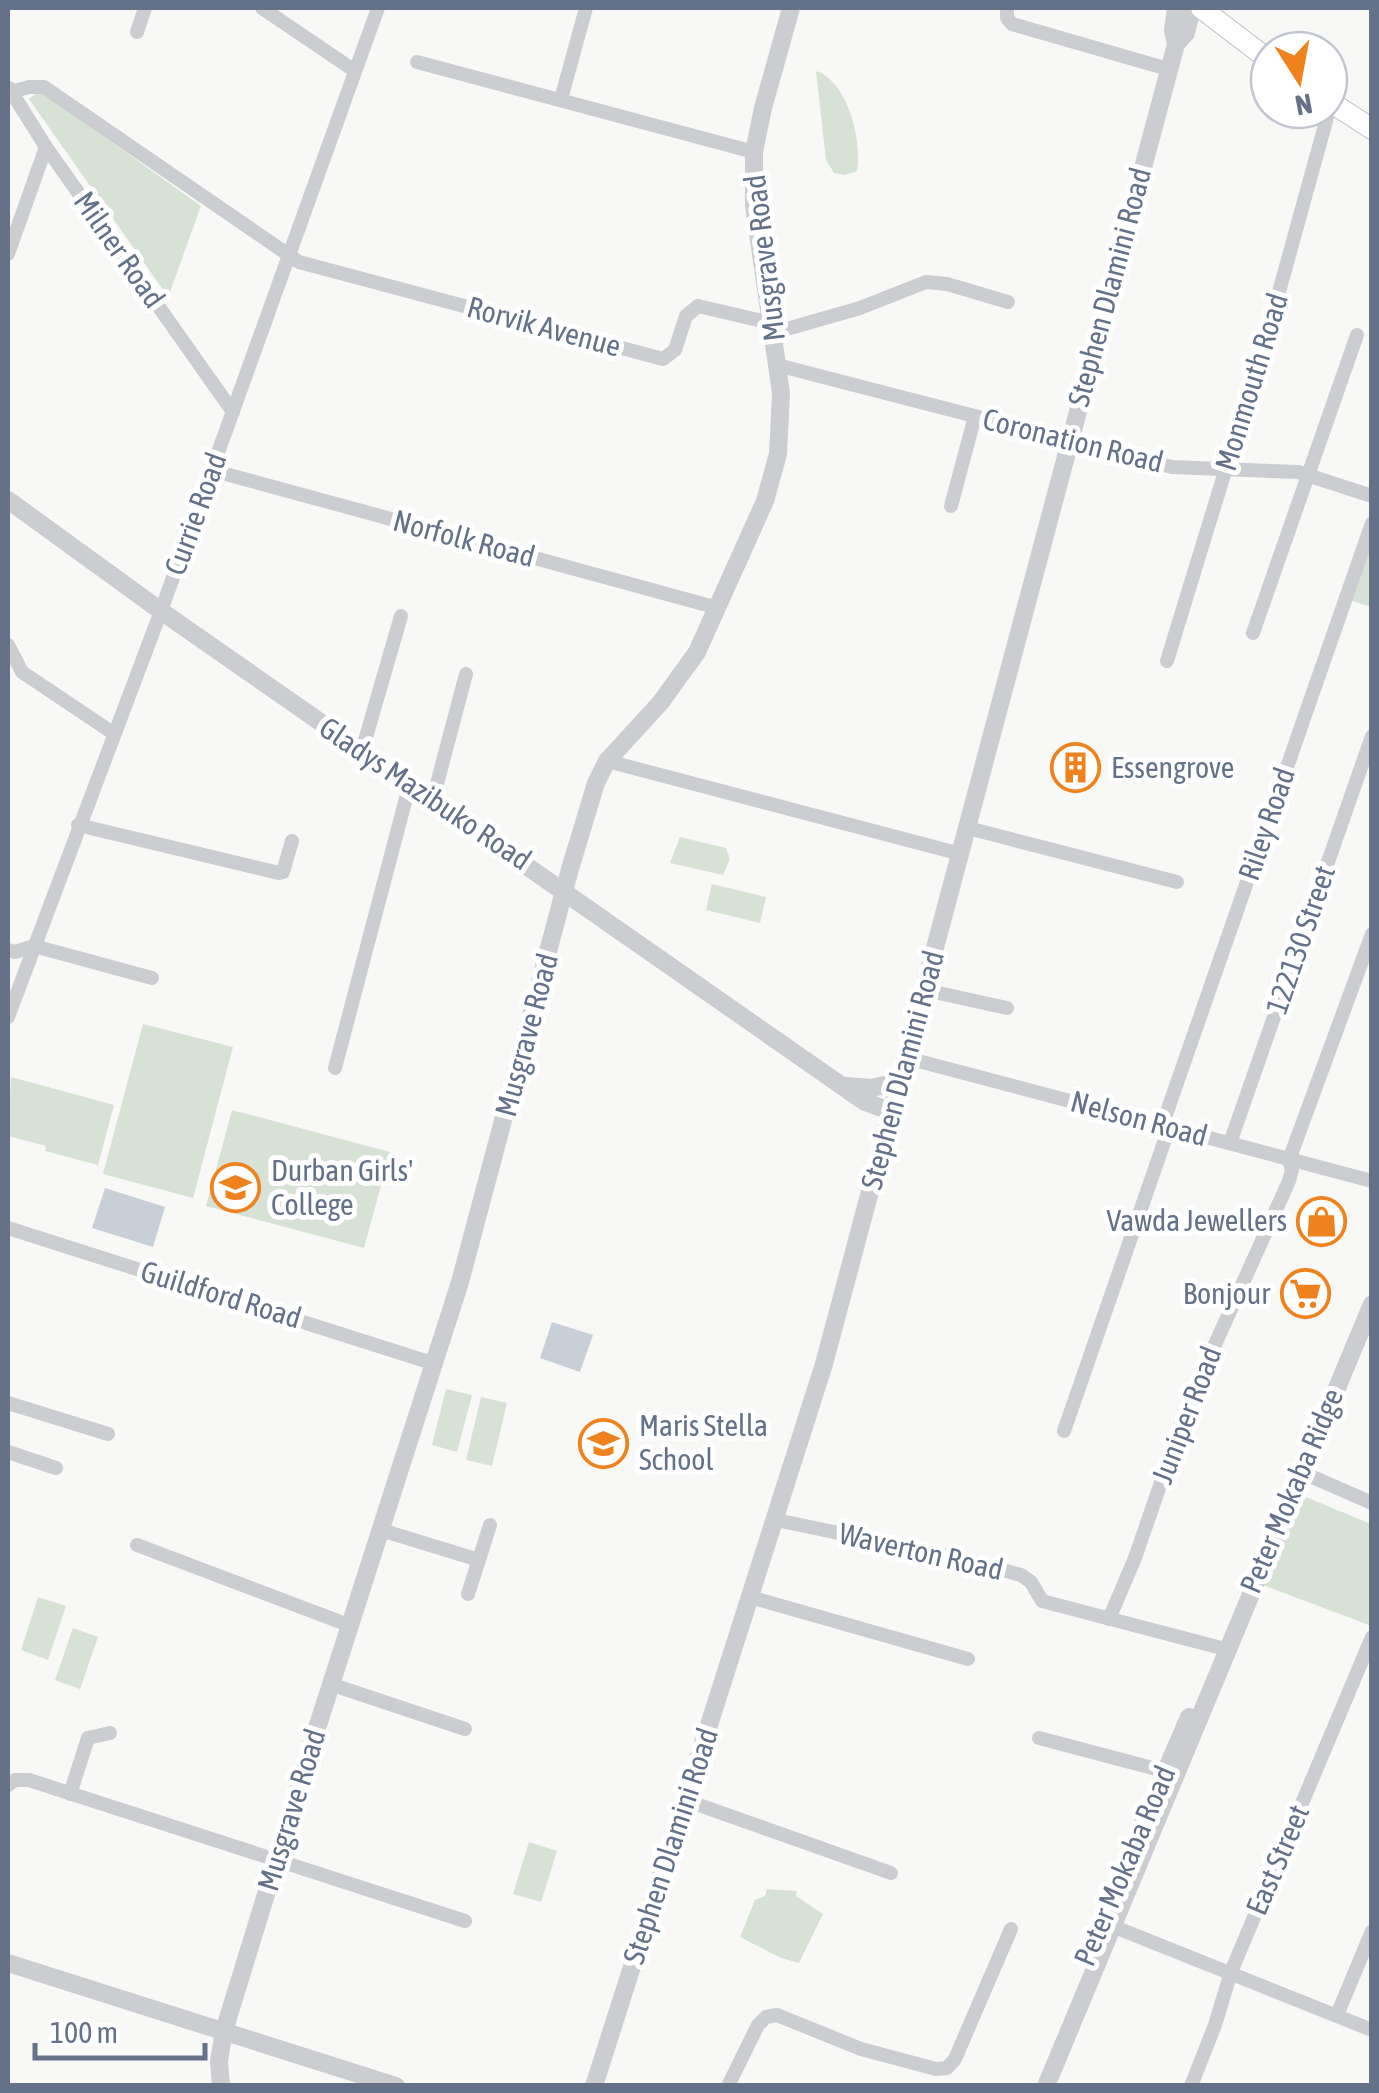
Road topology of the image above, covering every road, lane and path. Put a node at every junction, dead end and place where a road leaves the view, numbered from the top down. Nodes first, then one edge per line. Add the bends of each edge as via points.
1 (145, 8) edge
2 (264, 8) edge
3 (378, 8) edge
4 (586, 8) edge
5 (791, 8) edge
6 (1007, 8) edge
7 (1176, 8) edge
8 (1192, 8) edge
9 (1200, 8) edge
10 (136, 32) dead end
11 (1176, 44) junction
12 (1249, 45) edge
13 (417, 62) dead end
14 (1168, 69) junction
15 (355, 72) junction
16 (10, 89) edge
17 (562, 99) junction
18 (1349, 114) edge
19 (1372, 129) edge
20 (1322, 130) edge
21 (46, 146) junction
22 (754, 152) junction
23 (8, 254) edge
24 (288, 257) junction
25 (1008, 302) dead end
26 (772, 328) junction
27 (1357, 335) dead end
28 (777, 364) junction
29 (232, 412) junction
30 (975, 416) junction
31 (1070, 440) junction
32 (1226, 468) junction
33 (211, 470) junction
34 (1308, 474) junction
35 (1372, 496) edge
36 (8, 504) edge
37 (951, 506) dead end
38 (1372, 523) edge
39 (718, 608) junction
40 (160, 612) junction
41 (401, 616) dead end
42 (1253, 633) dead end
43 (8, 645) edge
44 (1167, 661) dead end
45 (466, 674) dead end
46 (113, 732) junction
47 (1372, 736) edge
48 (362, 751) junction
49 (606, 761) junction
50 (410, 784) junction
51 (433, 800) junction
52 (78, 825) junction
53 (968, 828) junction
54 (292, 841) dead end
55 (961, 854) junction
56 (1177, 882) dead end
57 (565, 891) junction
58 (1372, 934) edge
59 (34, 946) junction
60 (8, 950) edge
61 (8, 968) edge
62 (152, 978) dead end
63 (22, 980) junction
64 (925, 990) junction
65 (1008, 1008) dead end
66 (8, 1018) edge
67 (907, 1058) junction
68 (335, 1068) dead end
69 (901, 1081) junction
70 (845, 1086) junction
71 (893, 1112) junction
72 (1165, 1127) junction
73 (1230, 1143) junction
74 (1290, 1160) junction
75 (1372, 1182) edge
76 (8, 1228) edge
77 (1372, 1304) edge
78 (435, 1364) junction
79 (8, 1403) edge
80 (1064, 1430) dead end
81 (108, 1434) dead end
82 (8, 1452) edge
83 (56, 1468) dead end
84 (1301, 1472) junction
85 (1372, 1503) edge
86 (776, 1520) junction
87 (490, 1525) dead end
88 (381, 1530) junction
89 (137, 1545) dead end
90 (479, 1560) junction
91 (468, 1594) dead end
92 (750, 1597) junction
93 (1108, 1619) junction
94 (352, 1626) junction
95 (1372, 1637) edge
96 (1224, 1649) junction
97 (968, 1659) dead end
98 (332, 1685) junction
99 (465, 1730) dead end
100 (110, 1733) dead end
101 (1039, 1738) dead end
102 (1164, 1771) junction
103 (8, 1785) edge
104 (70, 1794) junction
105 (686, 1800) junction
106 (1139, 1847) junction
107 (277, 1859) junction
108 (891, 1873) dead end
109 (466, 1921) dead end
110 (1112, 1926) junction
111 (1011, 1930) dead end
112 (1372, 1931) edge
113 (8, 1963) edge
114 (1231, 1972) junction
115 (1337, 2016) junction
116 (1372, 2030) edge
117 (224, 2031) junction
118 (260, 2042) junction
119 (220, 2061) junction
120 (221, 2086) edge
121 (396, 2086) edge
122 (594, 2086) edge
123 (728, 2086) edge
124 (1033, 2086) edge
125 (1046, 2086) edge
126 (1191, 2086) edge

1 - 10 street
2 - 15 street
3 - 15 street, Currie Road
4 - 17 street
5 - 22 street, Musgrave Road
6 - 14 street via 1012,24
7 - 11 street, Stephen Dlamini Road
8 - 11 street, Stephen Dlamini Road
9 - 12 main road
11 - 14 street, Stephen Dlamini Road
13 - 17 street
14 - 31 street, Stephen Dlamini Road
15 - 24 street, Currie Road
16 - 21 street, Milner Road
16 - 24 street via 44,87
17 - 22 street
18 - 19 main road
20 - 32 street, Monmouth Road
21 - 23 street
21 - 29 street, Milner Road
22 - 26 street, Musgrave Road via 754,206
24 - 26 street, Rorvik Avenue via 663,358 676,350 686,316 698,306
24 - 29 street, Currie Road
25 - 26 street via 926,282 860,308
26 - 28 street, Musgrave Road
27 - 34 street
28 - 30 street, Coronation Road
28 - 39 street, Musgrave Road via 778,454
29 - 33 street, Currie Road
30 - 31 street, Coronation Road
30 - 37 street
31 - 32 street, Coronation Road via 1172,467
31 - 53 street, Stephen Dlamini Road
32 - 34 street, Coronation Road
32 - 44 street, Monmouth Road
33 - 39 street, Norfolk Road
33 - 40 street, Currie Road
34 - 35 street, Coronation Road
34 - 42 street
36 - 40 street, Gladys Mazibuko Road
38 - 72 street, Riley Road
39 - 49 street, Musgrave Road via 686,670
40 - 46 street, Currie Road
40 - 48 street, Gladys Mazibuko Road
41 - 48 street
43 - 46 street via 22,672
45 - 51 street
46 - 52 street, Currie Road
47 - 73 street, 122130 Street
48 - 50 street, Gladys Mazibuko Road
49 - 55 street
49 - 57 street, Musgrave Road
50 - 51 street, Gladys Mazibuko Road
50 - 68 street
51 - 57 street, Gladys Mazibuko Road
52 - 54 street via 279,874
52 - 59 street, Currie Road
53 - 55 street, Stephen Dlamini Road
53 - 56 street
55 - 64 street, Stephen Dlamini Road
57 - 70 street, Gladys Mazibuko Road
57 - 78 street, Musgrave Road
58 - 74 street, Juniper Road
59 - 60 street
59 - 62 street
59 - 63 street, Currie Road
61 - 63 street
63 - 66 street, Currie Road
64 - 65 street
64 - 67 street, Stephen Dlamini Road
67 - 69 street, Stephen Dlamini Road
67 - 72 street, Nelson Road
69 - 70 street
69 - 71 street, Stephen Dlamini Road
70 - 71 street, Gladys Mazibuko Road
71 - 86 street, Stephen Dlamini Road
72 - 73 street, Nelson Road
72 - 80 street, Riley Road
73 - 74 street, Nelson Road
74 - 75 street, Nelson Road
74 - 93 street, Juniper Road via 1289,1181 1188,1404
76 - 78 street, Guildford Road
77 - 84 street, Peter Mokaba Ridge
78 - 88 street, Musgrave Road
79 - 81 street
82 - 83 street
84 - 85 street
84 - 96 street, Peter Mokaba Ridge
86 - 92 street, Stephen Dlamini Road
86 - 93 street, Waverton Road via 968,1560 1021,1576 1042,1601
87 - 90 street
88 - 90 street
88 - 94 street, Musgrave Road
89 - 94 street
90 - 91 street
92 - 97 street
92 - 105 street, Stephen Dlamini Road
93 - 96 street, Waverton Road
94 - 98 street, Musgrave Road
95 - 114 street, East Street
96 - 102 street, Peter Mokaba Road
96 - 106 street, Peter Mokaba Road
98 - 99 street
98 - 107 street, Musgrave Road
100 - 104 street via 88,1738
101 - 102 street
102 - 106 street, Peter Mokaba Road
103 - 104 street via 29,1780
104 - 107 street
105 - 108 street
105 - 122 street, Stephen Dlamini Road
106 - 110 street, Peter Mokaba Road
106 - 124 street, Peter Mokaba Road
107 - 109 street
107 - 117 street, Musgrave Road
110 - 114 street
110 - 125 street, Peter Mokaba Road
111 - 123 street via 947,2068 861,2050 777,2015 758,2025
112 - 115 street
113 - 117 street
114 - 115 street
114 - 126 street, East Street
115 - 116 street
117 - 118 street
117 - 119 street, Musgrave Road
118 - 119 street via 236,2047
118 - 121 street
119 - 120 street, Musgrave Road

